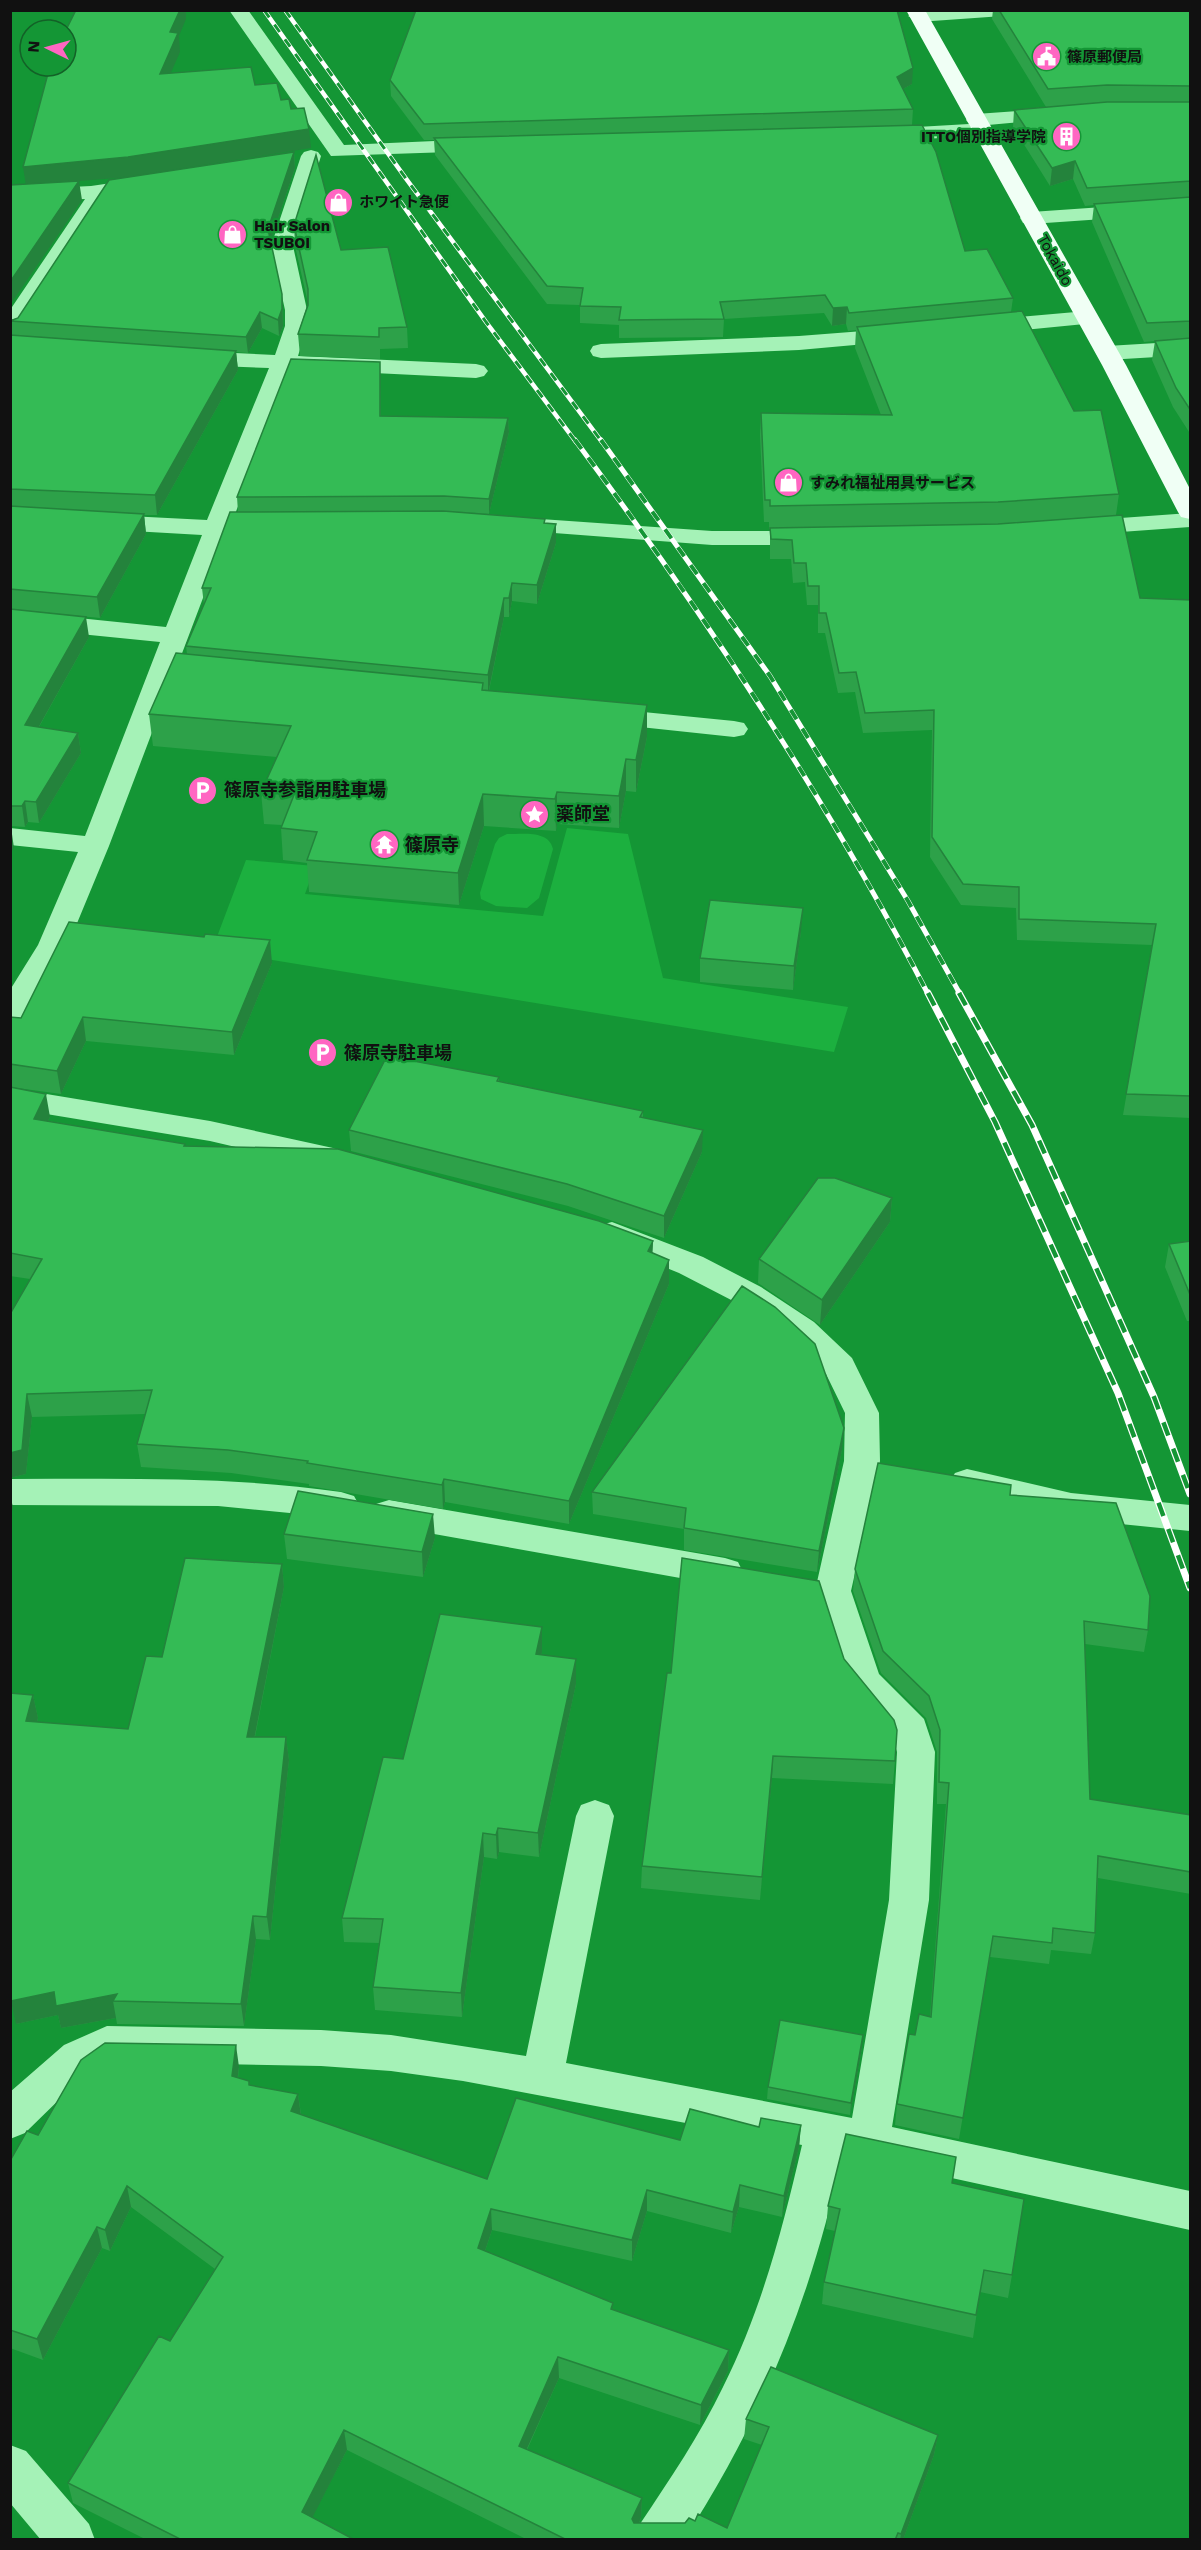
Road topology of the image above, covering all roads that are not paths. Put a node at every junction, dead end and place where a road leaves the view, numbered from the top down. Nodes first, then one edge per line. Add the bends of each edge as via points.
1 (238, 10) edge
2 (1004, 10) edge
3 (917, 14) edge
4 (1082, 112) edge
5 (979, 125) junction
6 (862, 136) edge
7 (504, 145) edge
8 (338, 152) junction
9 (164, 180) edge
10 (101, 190) junction
11 (10, 196) edge
12 (1191, 207) edge
13 (1031, 218) junction
14 (1087, 318) junction
15 (956, 330) edge
16 (922, 333) edge
17 (14, 340) edge
18 (1191, 348) edge
19 (601, 351) dead end
20 (1107, 353) junction
21 (166, 356) edge
22 (283, 364) junction
23 (476, 371) dead end
24 (1191, 512) edge
25 (10, 517) edge
26 (1191, 520) edge
27 (290, 521) edge
28 (486, 522) edge
29 (219, 524) junction
30 (1053, 530) edge
31 (842, 538) edge
32 (10, 619) edge
33 (176, 636) junction
34 (162, 672) junction
35 (191, 674) edge
36 (572, 713) edge
37 (734, 729) dead end
38 (10, 836) edge
39 (95, 846) junction
40 (10, 1015) edge
41 (10, 1098) edge
42 (360, 1166) edge
43 (577, 1222) edge
44 (862, 1461) junction
45 (898, 1466) edge
46 (933, 1474) edge
47 (10, 1492) edge
48 (1191, 1518) edge
49 (754, 1577) edge
50 (596, 1816) dead end
51 (542, 2078) junction
52 (10, 2120) edge
53 (826, 2132) junction
54 (869, 2141) junction
55 (1191, 2210) edge
56 (10, 2467) edge
57 (72, 2540) edge
58 (657, 2540) edge

1 - 8 street
2 - 3 street
3 - 5 main road, Tokaido
4 - 5 street
5 - 6 street
5 - 13 main road, Tokaido
7 - 8 street
8 - 22 street via 301,158 282,246 296,310 296,326
9 - 10 street
10 - 11 street
10 - 17 street
12 - 13 street
13 - 14 main road, Tokaido
14 - 15 street
14 - 20 main road, Tokaido
16 - 19 street via 799,343
18 - 20 street
20 - 24 main road, Tokaido
21 - 22 street
22 - 23 street
22 - 29 street
25 - 29 street
26 - 30 street
27 - 29 street
28 - 31 street via 712,538
29 - 33 street
32 - 33 street
33 - 34 street
34 - 35 street
34 - 39 street
36 - 37 street
38 - 39 street
39 - 40 street via 52,945
41 - 42 street via 242,1137
43 - 44 street via 691,1265 748,1295 801,1330 840,1368 862,1413
44 - 45 street
44 - 54 street via 816,1588 863,1681 911,1731 916,1752 909,1900
46 - 48 street via 1071,1506
47 - 49 street via 265,1494
50 - 51 street
51 - 52 street via 392,2053 107,2044 84,2052 64,2067
51 - 53 street
53 - 54 street
53 - 58 street via 808,2214 786,2287 749,2383 705,2467
54 - 55 street
56 - 57 street

